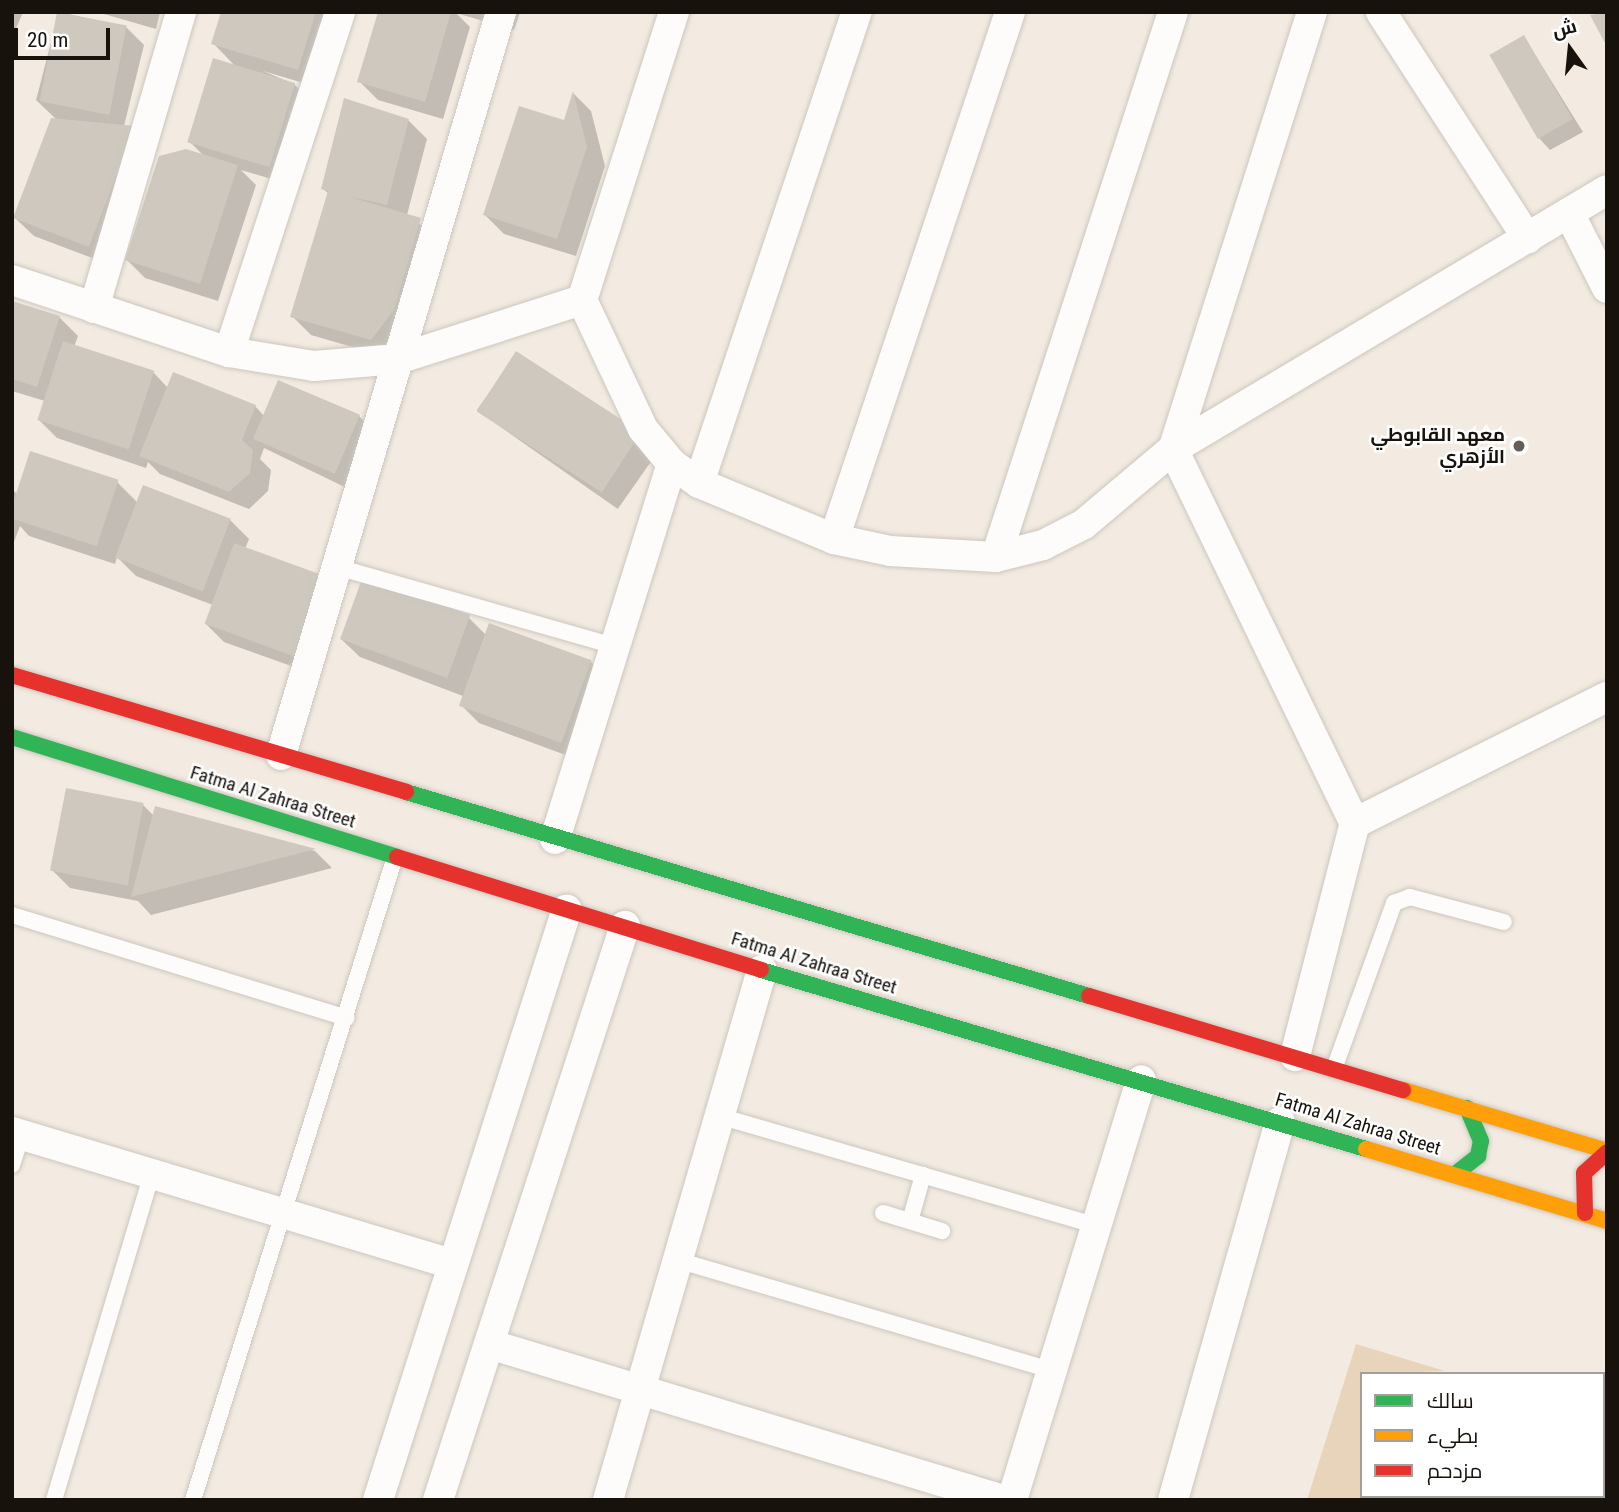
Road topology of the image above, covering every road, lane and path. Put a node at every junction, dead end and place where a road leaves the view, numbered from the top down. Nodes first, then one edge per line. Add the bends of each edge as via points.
1 (181, 12) edge
2 (340, 12) edge
3 (501, 12) edge
4 (674, 12) edge
5 (857, 12) edge
6 (1010, 12) edge
7 (1173, 12) edge
8 (1312, 12) edge
9 (1381, 12) edge
10 (1607, 190) edge
11 (1569, 213) junction
12 (1528, 239) junction
13 (12, 280) edge
14 (1607, 288) edge
15 (582, 300) junction
16 (94, 307) junction
17 (229, 352) junction
18 (398, 359) junction
19 (1173, 449) junction
20 (672, 464) junction
21 (699, 483) junction
22 (834, 539) junction
23 (996, 556) junction
24 (337, 567) junction
25 (615, 646) junction
26 (12, 675) edge
27 (1607, 697) edge
28 (191, 729) junction
29 (12, 737) edge
30 (281, 755) junction
31 (172, 787) junction
32 (1355, 823) junction
33 (555, 839) junction
34 (395, 857) junction
35 (567, 909) junction
36 (12, 915) edge
37 (1504, 922) dead end
38 (625, 926) junction
39 (762, 970) junction
40 (347, 1018) junction
41 (1295, 1056) junction
42 (1334, 1069) junction
43 (1141, 1080) junction
44 (1467, 1108) junction
45 (719, 1115) junction
46 (1280, 1122) junction
47 (17, 1133) edge
48 (1607, 1152) edge
49 (12, 1165) edge
50 (152, 1174) junction
51 (923, 1175) junction
52 (1454, 1175) junction
53 (883, 1213) dead end
54 (1585, 1213) junction
55 (286, 1214) junction
56 (910, 1221) junction
57 (1607, 1221) edge
58 (1097, 1226) junction
59 (942, 1231) dead end
60 (677, 1260) junction
61 (453, 1264) junction
62 (489, 1344) junction
63 (1051, 1370) junction
64 (640, 1390) junction
65 (54, 1500) edge
66 (193, 1500) edge
67 (378, 1500) edge
68 (438, 1500) edge
69 (608, 1500) edge
70 (1003, 1500) edge
71 (1012, 1500) edge
72 (1173, 1500) edge

1 - 16 street
2 - 17 street
3 - 18 street
4 - 15 street
5 - 21 street
6 - 22 street
7 - 23 street
8 - 19 street
9 - 12 street
10 - 11 street
11 - 12 street
11 - 14 street
12 - 19 street
13 - 16 street
15 - 18 street
15 - 20 street via 643,429
16 - 17 street
17 - 18 street via 314,366
18 - 24 street
19 - 23 street via 1084,524 1043,545
19 - 32 street
20 - 21 street
20 - 25 street
21 - 22 street
22 - 23 street via 939,558
24 - 25 lane
24 - 30 street
25 - 33 street
26 - 28 street
27 - 32 street
28 - 30 street
28 - 31 street
29 - 31 street, Fatma Al Zahraa Street
30 - 33 street
31 - 34 street, Fatma Al Zahraa Street
32 - 41 street
33 - 41 street
34 - 35 street, Fatma Al Zahraa Street
34 - 40 lane
35 - 38 street, Fatma Al Zahraa Street
35 - 61 street
36 - 40 lane
37 - 42 lane via 1410,897 1394,902
38 - 39 street, Fatma Al Zahraa Street
38 - 62 street
39 - 43 street, Fatma Al Zahraa Street
39 - 45 street
40 - 55 lane
41 - 42 street
42 - 44 street
43 - 46 street, Fatma Al Zahraa Street
43 - 58 street
44 - 48 street
44 - 52 street via 1481,1141 1478,1156
45 - 51 lane
45 - 60 street
46 - 52 street, Fatma Al Zahraa Street
46 - 72 street
47 - 49 lane
47 - 50 street
48 - 54 street via 1584,1173
50 - 55 street
50 - 65 lane
51 - 56 lane
51 - 58 lane
52 - 54 street, Fatma Al Zahraa Street
53 - 56 lane
54 - 57 street, Fatma Al Zahraa Street
55 - 61 street
55 - 66 lane
56 - 59 lane
58 - 63 street
60 - 63 lane
60 - 64 street
61 - 67 street
62 - 64 street
62 - 68 street
63 - 71 street
64 - 69 street
64 - 70 street

